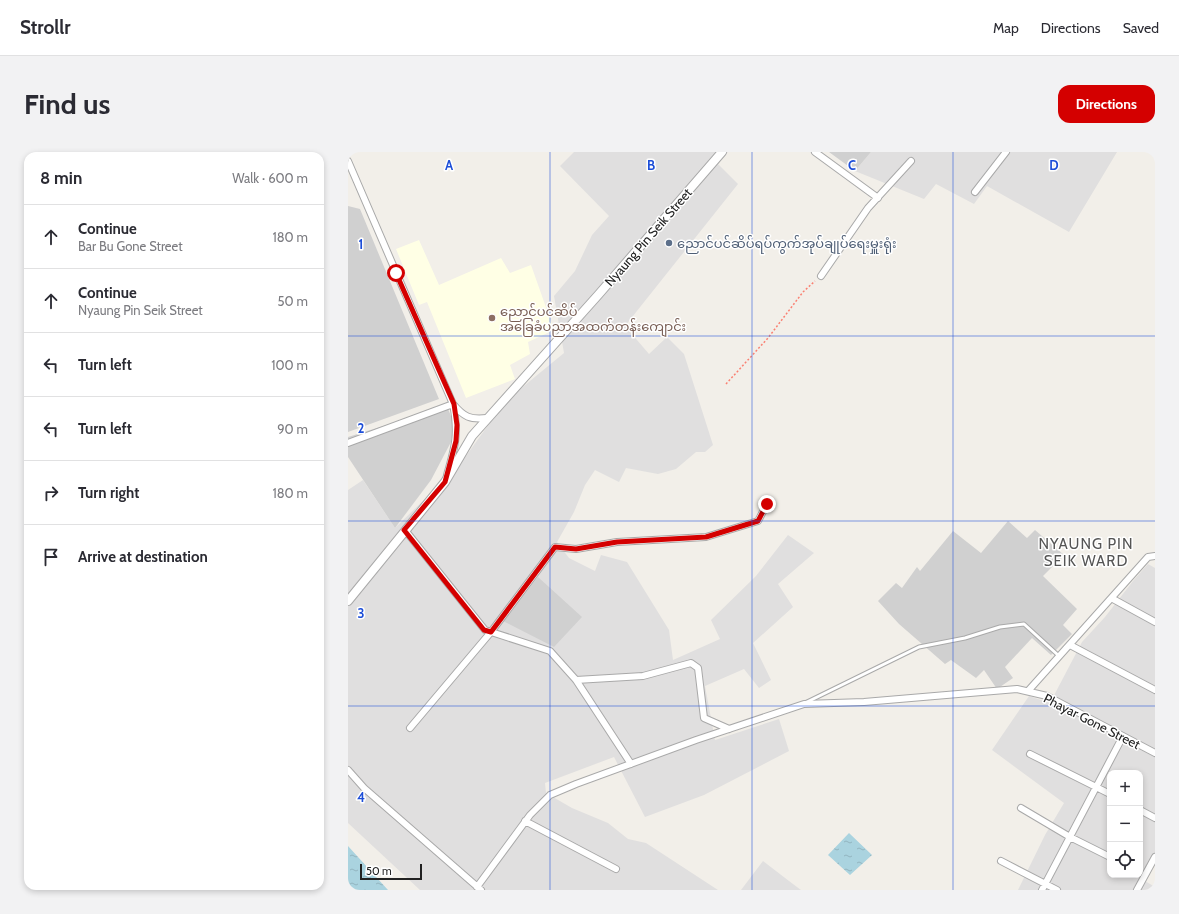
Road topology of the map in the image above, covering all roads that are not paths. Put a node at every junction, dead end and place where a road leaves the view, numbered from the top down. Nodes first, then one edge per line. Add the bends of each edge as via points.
1 (722, 152) edge
2 (815, 152) edge
3 (1006, 152) edge
4 (348, 161) edge
5 (911, 161) dead end
6 (975, 192) dead end
7 (878, 198) junction
8 (820, 276) road end
9 (454, 404) junction
10 (487, 418) junction
11 (348, 443) edge
12 (445, 482) junction
13 (767, 504) dead end
14 (404, 530) junction
15 (1155, 556) edge
16 (1113, 599) junction
17 (348, 601) edge
18 (1155, 622) edge
19 (491, 632) junction
20 (1070, 645) junction
21 (1060, 657) junction
22 (576, 680) junction
23 (1155, 690) edge
24 (1028, 692) junction
25 (804, 704) junction
26 (410, 728) dead end
27 (729, 729) junction
28 (1123, 736) junction
29 (1155, 753) edge
30 (1030, 754) dead end
31 (631, 764) junction
32 (348, 770) edge
33 (1097, 787) junction
34 (1107, 792) edge
35 (1021, 808) dead end
36 (1143, 812) edge
37 (1155, 818) edge
38 (526, 821) junction
39 (1070, 837) junction
40 (1107, 856) edge
41 (1155, 858) edge
42 (1001, 861) dead end
43 (616, 870) dead end
44 (1143, 873) edge
45 (1141, 878) edge
46 (1046, 883) junction
47 (479, 888) edge
48 (1042, 890) edge
49 (1057, 890) edge
50 (1137, 890) edge

1 - 10 street, Nyaung Pin Seik Street
2 - 7 street
3 - 6 street
4 - 9 street
5 - 7 street
7 - 8 street via 868,208
9 - 10 street via 462,415 476,420
9 - 11 street
9 - 12 street via 456,441
10 - 12 street, Nyaung Pin Seik Street via 472,436
12 - 14 street, Nyaung Pin Seik Street
13 - 19 street via 758,521 706,537 617,542 576,549 555,547
14 - 17 street, Nyaung Pin Seik Street
14 - 19 street via 484,630
15 - 16 street via 1148,557
16 - 18 street
16 - 20 street
19 - 22 street via 550,651
19 - 26 street
20 - 21 street
20 - 23 street
21 - 24 street
21 - 25 lane via 1024,624 1000,627 965,638 919,647
22 - 27 street via 643,676 691,663 698,668 704,718
22 - 31 street
24 - 25 street, Phayar Gone Street via 1017,689 864,702
24 - 28 street, Phayar Gone Street via 1047,696
25 - 27 street, Phayar Gone Street
27 - 31 street, Phayar Gone Street
28 - 29 street, Phayar Gone Street
28 - 33 street
30 - 33 street
31 - 38 street, Phayar Gone Street via 550,795
32 - 47 street via 364,788
33 - 34 street
33 - 39 street
35 - 39 street
36 - 37 street
38 - 43 street
38 - 47 street, Phayar Gone Street
39 - 40 street
39 - 46 street
41 - 44 street
42 - 46 street
45 - 50 street
46 - 48 street
46 - 49 street

